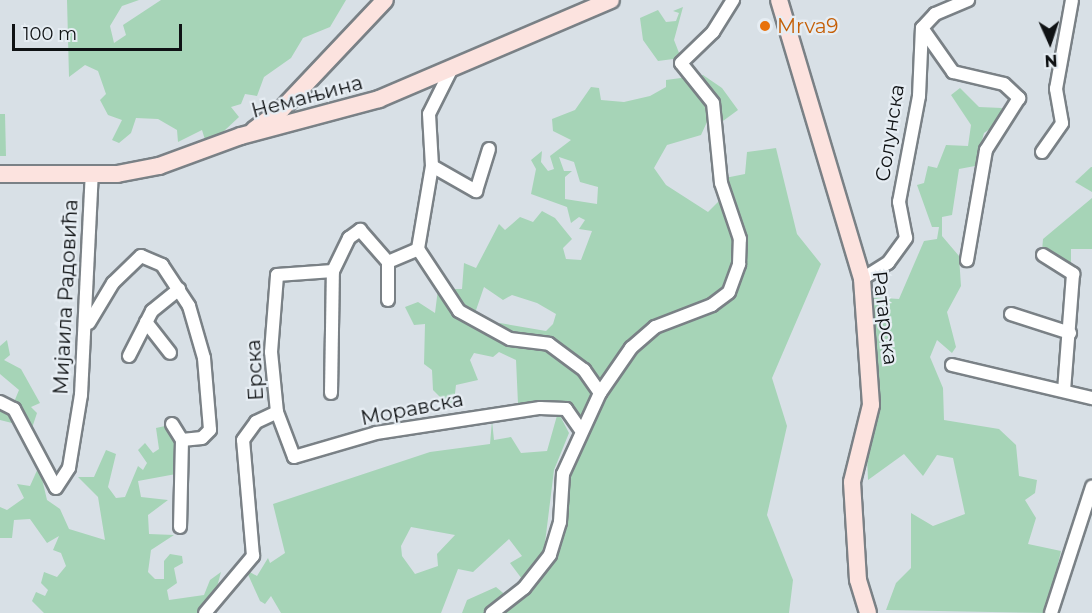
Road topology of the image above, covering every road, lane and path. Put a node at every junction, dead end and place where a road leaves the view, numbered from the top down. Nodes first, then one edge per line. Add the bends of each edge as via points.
1 (385, 0) edge
2 (611, 0) edge
3 (733, 0) edge
4 (778, 0) edge
5 (968, 0) edge
6 (1072, 0) edge
7 (922, 28) junction
8 (452, 68) junction
9 (298, 93) junction
10 (304, 121) junction
11 (241, 136) junction
12 (489, 149) dead end
13 (1042, 152) dead end
14 (432, 166) junction
15 (0, 174) edge
16 (92, 174) junction
17 (418, 249) junction
18 (1043, 255) dead end
19 (967, 260) dead end
20 (388, 262) junction
21 (333, 271) junction
22 (862, 279) junction
23 (179, 289) junction
24 (388, 300) dead end
25 (1011, 314) dead end
26 (146, 322) junction
27 (88, 324) junction
28 (1070, 333) junction
29 (170, 353) dead end
30 (129, 357) dead end
31 (952, 365) dead end
32 (1064, 390) junction
33 (331, 393) dead end
34 (600, 393) junction
35 (1092, 398) edge
36 (0, 402) edge
37 (277, 412) junction
38 (172, 424) dead end
39 (580, 429) junction
40 (182, 440) junction
41 (1092, 487) edge
42 (180, 526) dead end
43 (205, 613) edge
44 (492, 613) edge
45 (868, 613) edge
46 (1051, 613) edge

1 - 9 main road
2 - 8 main road, Немањина
3 - 34 street via 713,32 681,63 713,103 721,183 740,239 739,264 729,292 712,305 656,327 631,348
4 - 22 main road, Ратарска
5 - 7 street via 935,14
6 - 13 street via 1056,89 1062,123
7 - 19 street via 953,72 1004,84 1018,99 987,150
7 - 22 street, Солунска via 919,96 899,202 906,238 888,263
8 - 10 main road, Немањина via 379,99
8 - 14 street via 431,105
9 - 10 main road via 296,112
9 - 11 main road
10 - 11 main road, Немањина
11 - 16 main road, Немањина via 149,169
12 - 14 street via 476,191
14 - 17 street
15 - 16 main road, Немањина
16 - 27 street, Мијаила Радовића
17 - 20 street
17 - 34 street via 459,312 510,339 549,344 584,370
18 - 28 street via 1073,274
20 - 21 street via 360,230 349,238
20 - 24 street
21 - 33 street
21 - 37 street, Ерска via 282,272 276,279 271,352
22 - 45 main road, Ратарска via 871,405 852,482 858,580
23 - 26 street
23 - 27 street via 162,265 141,256 113,283
23 - 40 street via 200,341 210,430 202,438
25 - 28 street
26 - 29 street
26 - 30 street
27 - 36 street, Мијаила Радовића via 69,468 56,488 14,409
28 - 32 street
31 - 32 street
32 - 35 street
34 - 39 street
37 - 39 street, Моравска via 294,457 376,432 540,408 566,409
37 - 43 street, Ерска via 256,422 243,440 253,556
38 - 40 street
39 - 44 street via 563,474 560,522 550,555 524,588
40 - 42 street
41 - 46 street via 1062,565

